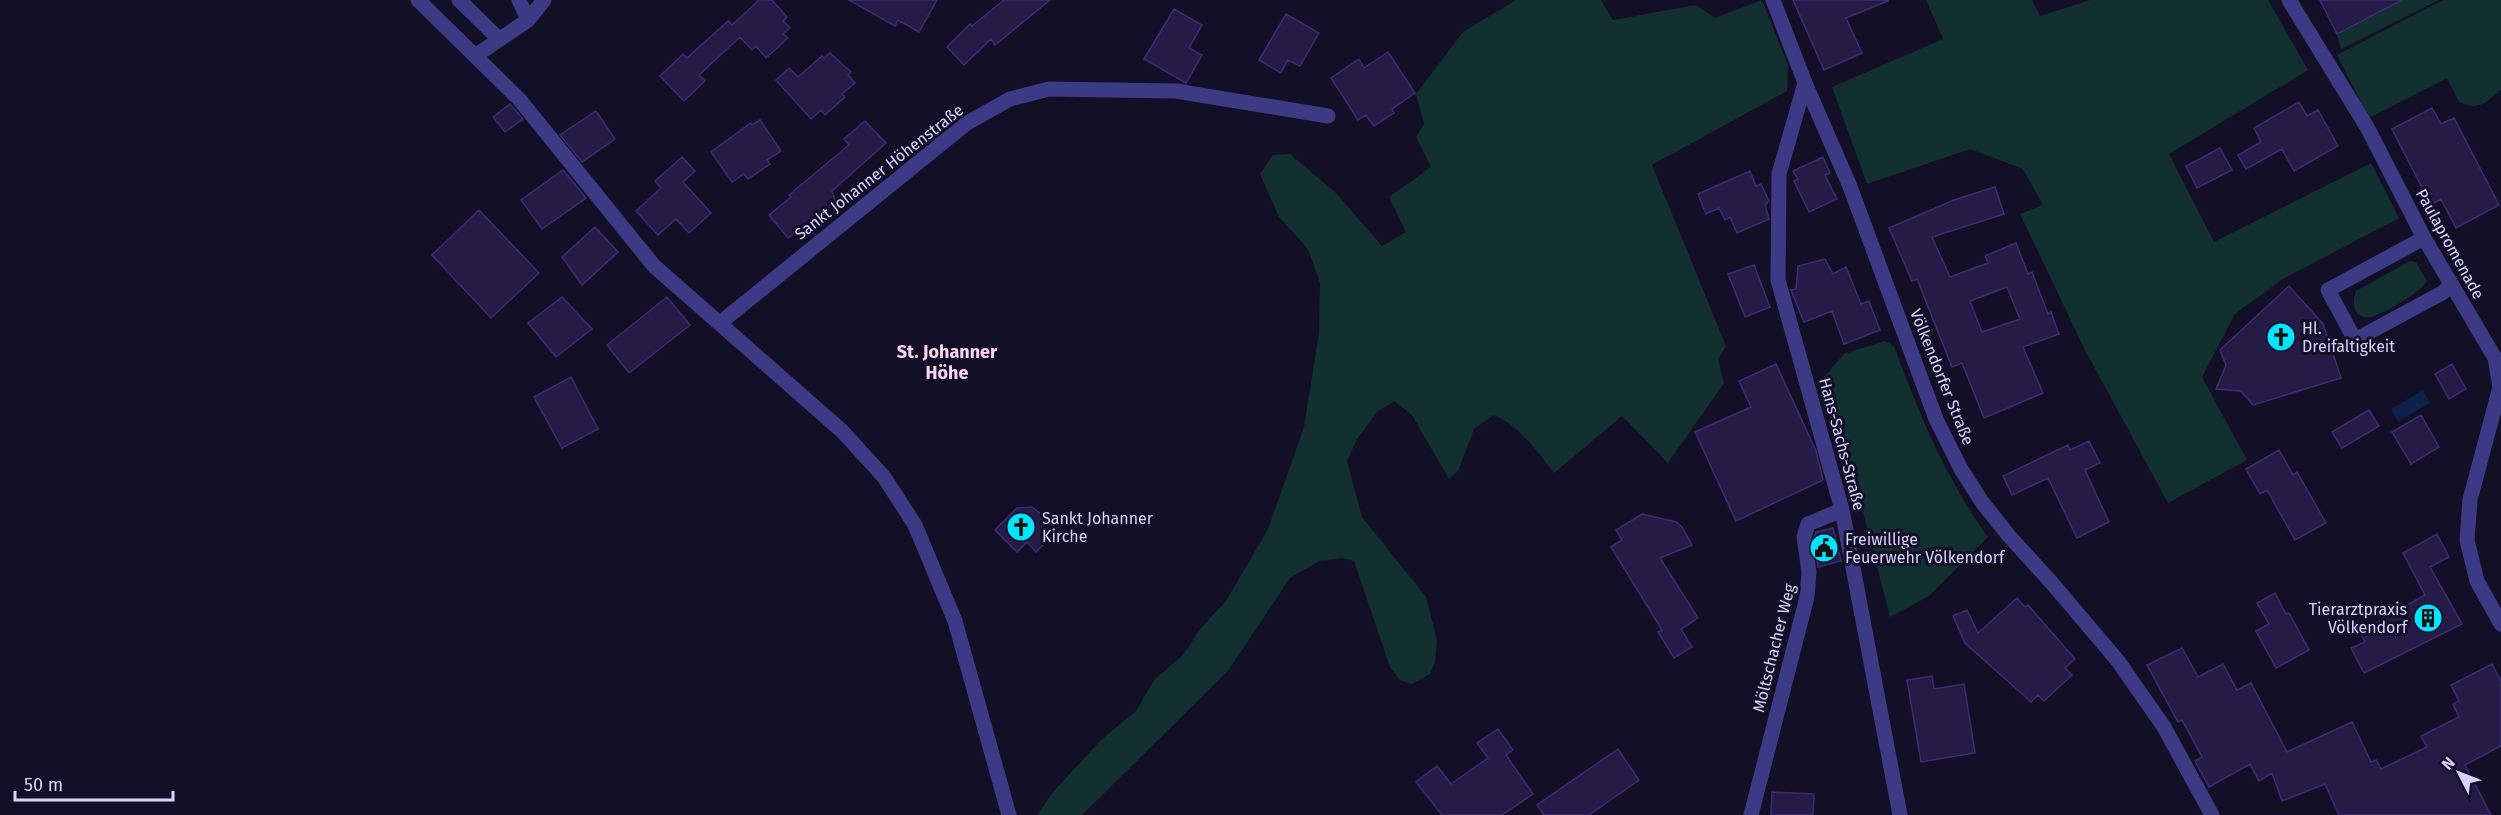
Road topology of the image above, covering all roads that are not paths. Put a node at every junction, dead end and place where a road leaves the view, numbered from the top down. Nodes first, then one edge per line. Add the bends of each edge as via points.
1 (418, 0) edge
2 (459, 0) edge
3 (519, 0) edge
4 (544, 0) edge
5 (1773, 0) edge
6 (2289, 0) edge
7 (528, 20) junction
8 (499, 39) junction
9 (475, 56) junction
10 (1805, 83) junction
11 (1328, 116) dead end
12 (2424, 238) junction
13 (2452, 285) junction
14 (720, 322) junction
15 (1842, 510) junction
16 (2501, 624) edge
17 (1009, 815) edge
18 (1751, 815) edge
19 (1900, 815) edge
20 (2212, 815) edge

1 - 9 street
2 - 8 street
3 - 7 street
4 - 7 street
5 - 10 street, Völkendorfer Straße
6 - 12 street, Paulapromenade via 2367,127
7 - 8 street
8 - 9 street
9 - 14 street via 519,99 654,266
10 - 15 street, Hans-Sachs-Straße via 1779,174 1778,280
10 - 20 street, Völkendorfer Straße via 1849,184 1936,418 1961,469 2009,536 2118,661 2164,727
11 - 14 street, Sankt Johanner Höhenstraße via 1176,91 1049,89 1010,99 968,123
12 - 13 street, Paulapromenade
12 - 13 street via 2328,290 2355,340
13 - 16 street, Paulapromenade via 2494,358 2500,387 2470,500 2467,540 2477,581
14 - 17 street via 842,430 884,477 915,525 955,621
15 - 18 street, Möltschacher Weg via 1808,524 1804,537 1809,572 1807,597
15 - 19 street, Hans-Sachs-Straße

